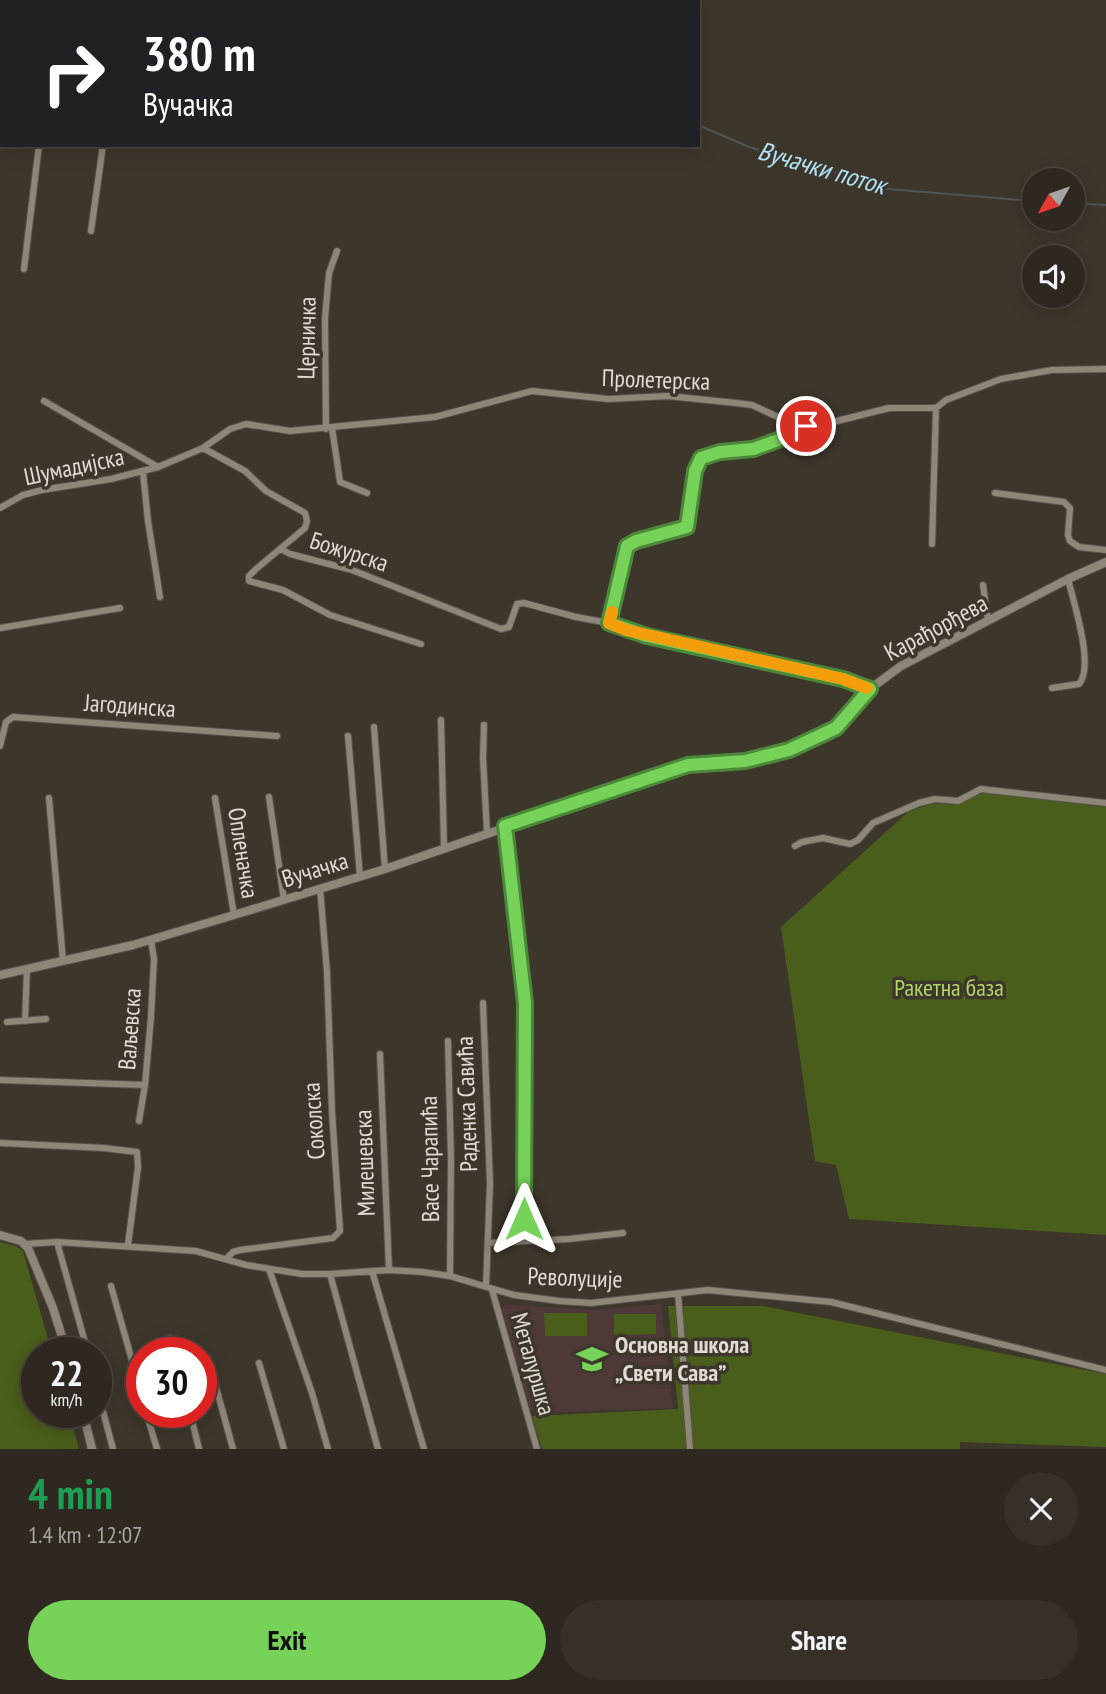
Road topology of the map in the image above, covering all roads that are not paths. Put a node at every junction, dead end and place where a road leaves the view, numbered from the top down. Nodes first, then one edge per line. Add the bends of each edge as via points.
1 (39, 147) edge
2 (103, 147) edge
3 (91, 231) dead end
4 (337, 251) dead end
5 (24, 269) dead end
6 (1106, 369) edge
7 (44, 401) dead end
8 (936, 408) junction
9 (806, 426) junction
10 (329, 428) junction
11 (202, 448) junction
12 (158, 467) junction
13 (143, 472) junction
14 (367, 493) dead end
15 (995, 493) dead end
16 (0, 508) edge
17 (932, 544) dead end
18 (281, 549) junction
19 (1106, 550) edge
20 (1106, 562) edge
21 (1068, 579) junction
22 (983, 585) dead end
23 (160, 597) dead end
24 (120, 608) dead end
25 (988, 621) junction
26 (609, 623) junction
27 (0, 628) edge
28 (421, 644) dead end
29 (1052, 688) dead end
30 (870, 689) junction
31 (441, 720) dead end
32 (484, 725) dead end
33 (374, 727) dead end
34 (277, 736) dead end
35 (348, 736) dead end
36 (0, 746) edge
37 (635, 782) joint
38 (269, 797) dead end
39 (49, 798) dead end
40 (215, 798) dead end
41 (1106, 803) edge
42 (505, 826) junction
43 (487, 832) junction
44 (794, 846) dead end
45 (443, 848) junction
46 (385, 869) junction
47 (360, 876) junction
48 (320, 888) junction
49 (284, 900) junction
50 (234, 915) junction
51 (151, 940) junction
52 (63, 961) junction
53 (27, 969) junction
54 (0, 975) edge
55 (483, 1003) dead end
56 (46, 1019) dead end
57 (24, 1021) junction
58 (7, 1022) dead end
59 (448, 1041) dead end
60 (380, 1054) dead end
61 (0, 1080) edge
62 (145, 1085) junction
63 (139, 1121) dead end
64 (0, 1143) edge
65 (623, 1233) dead end
66 (0, 1235) edge
67 (523, 1241) junction
68 (57, 1242) junction
69 (488, 1243) junction
70 (25, 1244) junction
71 (128, 1245) junction
72 (226, 1259) junction
73 (269, 1269) junction
74 (389, 1270) junction
75 (372, 1271) junction
76 (330, 1274) junction
77 (450, 1276) junction
78 (111, 1286) dead end
79 (489, 1288) junction
80 (678, 1293) junction
81 (62, 1337) edge
82 (84, 1337) edge
83 (126, 1339) edge
84 (259, 1363) dead end
85 (1106, 1370) edge
86 (217, 1391) edge
87 (86, 1428) edge
88 (107, 1428) edge
89 (151, 1428) edge
90 (194, 1428) edge
91 (92, 1449) edge
92 (113, 1449) edge
93 (157, 1449) edge
94 (199, 1449) edge
95 (233, 1449) edge
96 (284, 1449) edge
97 (328, 1449) edge
98 (378, 1449) edge
99 (424, 1449) edge
100 (537, 1449) edge
101 (690, 1449) edge

1 - 5 street
2 - 3 street
4 - 10 street, Церничка via 329,273 325,318
6 - 8 street, Пролетерска via 1052,370 1001,379
7 - 12 street
8 - 9 street, Пролетерска via 889,408
8 - 17 street
9 - 10 street, Пролетерска via 752,405 668,396 608,399 533,391 453,414
9 - 26 street via 753,449 701,458 687,527 627,546
10 - 11 street, Пролетерска via 280,431 240,425
10 - 14 street, Церничка via 340,482
11 - 12 street, Пролетерска
11 - 18 street via 305,513 305,528
12 - 13 street, Шумадијска
13 - 16 street, Шумадијска via 42,490
13 - 23 street
15 - 19 street via 1064,502 1070,512 1070,541 1079,547
18 - 26 street, Божурска via 352,570 505,629 520,602
18 - 28 street, Божурска via 256,569 249,581 283,590 330,615
20 - 21 street, Карађорђева
21 - 25 street, Карађорђева
21 - 29 street via 1084,646 1084,676 1079,684
22 - 25 street
24 - 27 street
25 - 30 street, Карађорђева via 901,666
26 - 30 street
30 - 37 street, Карађорђева via 836,728 801,746 757,759 688,765
31 - 45 street
32 - 43 street
33 - 46 street
34 - 36 street, Јагодинска via 13,717 6,722
35 - 47 street
37 - 42 street, Вучачка
38 - 49 street
39 - 52 street
40 - 50 street, Опленачка
41 - 44 street via 981,789 958,801 919,803 873,823 850,844 822,838
42 - 43 street, Вучачка
42 - 67 street via 525,1003
43 - 45 street, Вучачка
45 - 46 street, Вучачка
46 - 47 street, Вучачка
47 - 48 street, Вучачка
48 - 49 street, Вучачка
48 - 72 street, Соколска via 340,1231 333,1238 240,1250
49 - 50 street, Вучачка
50 - 51 street, Вучачка
51 - 52 street, Вучачка
51 - 62 street, Ваљевска via 154,959
52 - 53 street, Вучачка
53 - 54 street, Вучачка
53 - 57 street
55 - 69 street, Раденка Савића
56 - 57 street
57 - 58 street
59 - 77 street, Васе Чарапића
60 - 74 street, Милешевска
61 - 62 street
62 - 63 street, Ваљевска
64 - 71 street via 137,1153
65 - 67 street
66 - 70 street, Револуције
67 - 69 street
68 - 70 street, Револуције
68 - 71 street, Револуције
68 - 82 street
69 - 79 street, Раденка Савића
70 - 81 street
71 - 72 street, Револуције via 196,1251
72 - 73 street, Револуције
73 - 76 street, Револуције
73 - 97 street
74 - 75 street, Револуције
74 - 77 street, Револуције
75 - 76 street, Револуције
75 - 99 street
76 - 98 street
77 - 79 street, Револуције
78 - 83 street
79 - 80 street, Револуције via 591,1303
79 - 100 street, Металуршка
80 - 85 street, Револуције via 708,1290 831,1302
80 - 101 street
84 - 96 street
86 - 95 street
87 - 91 street
88 - 92 street
89 - 93 street
90 - 94 street

